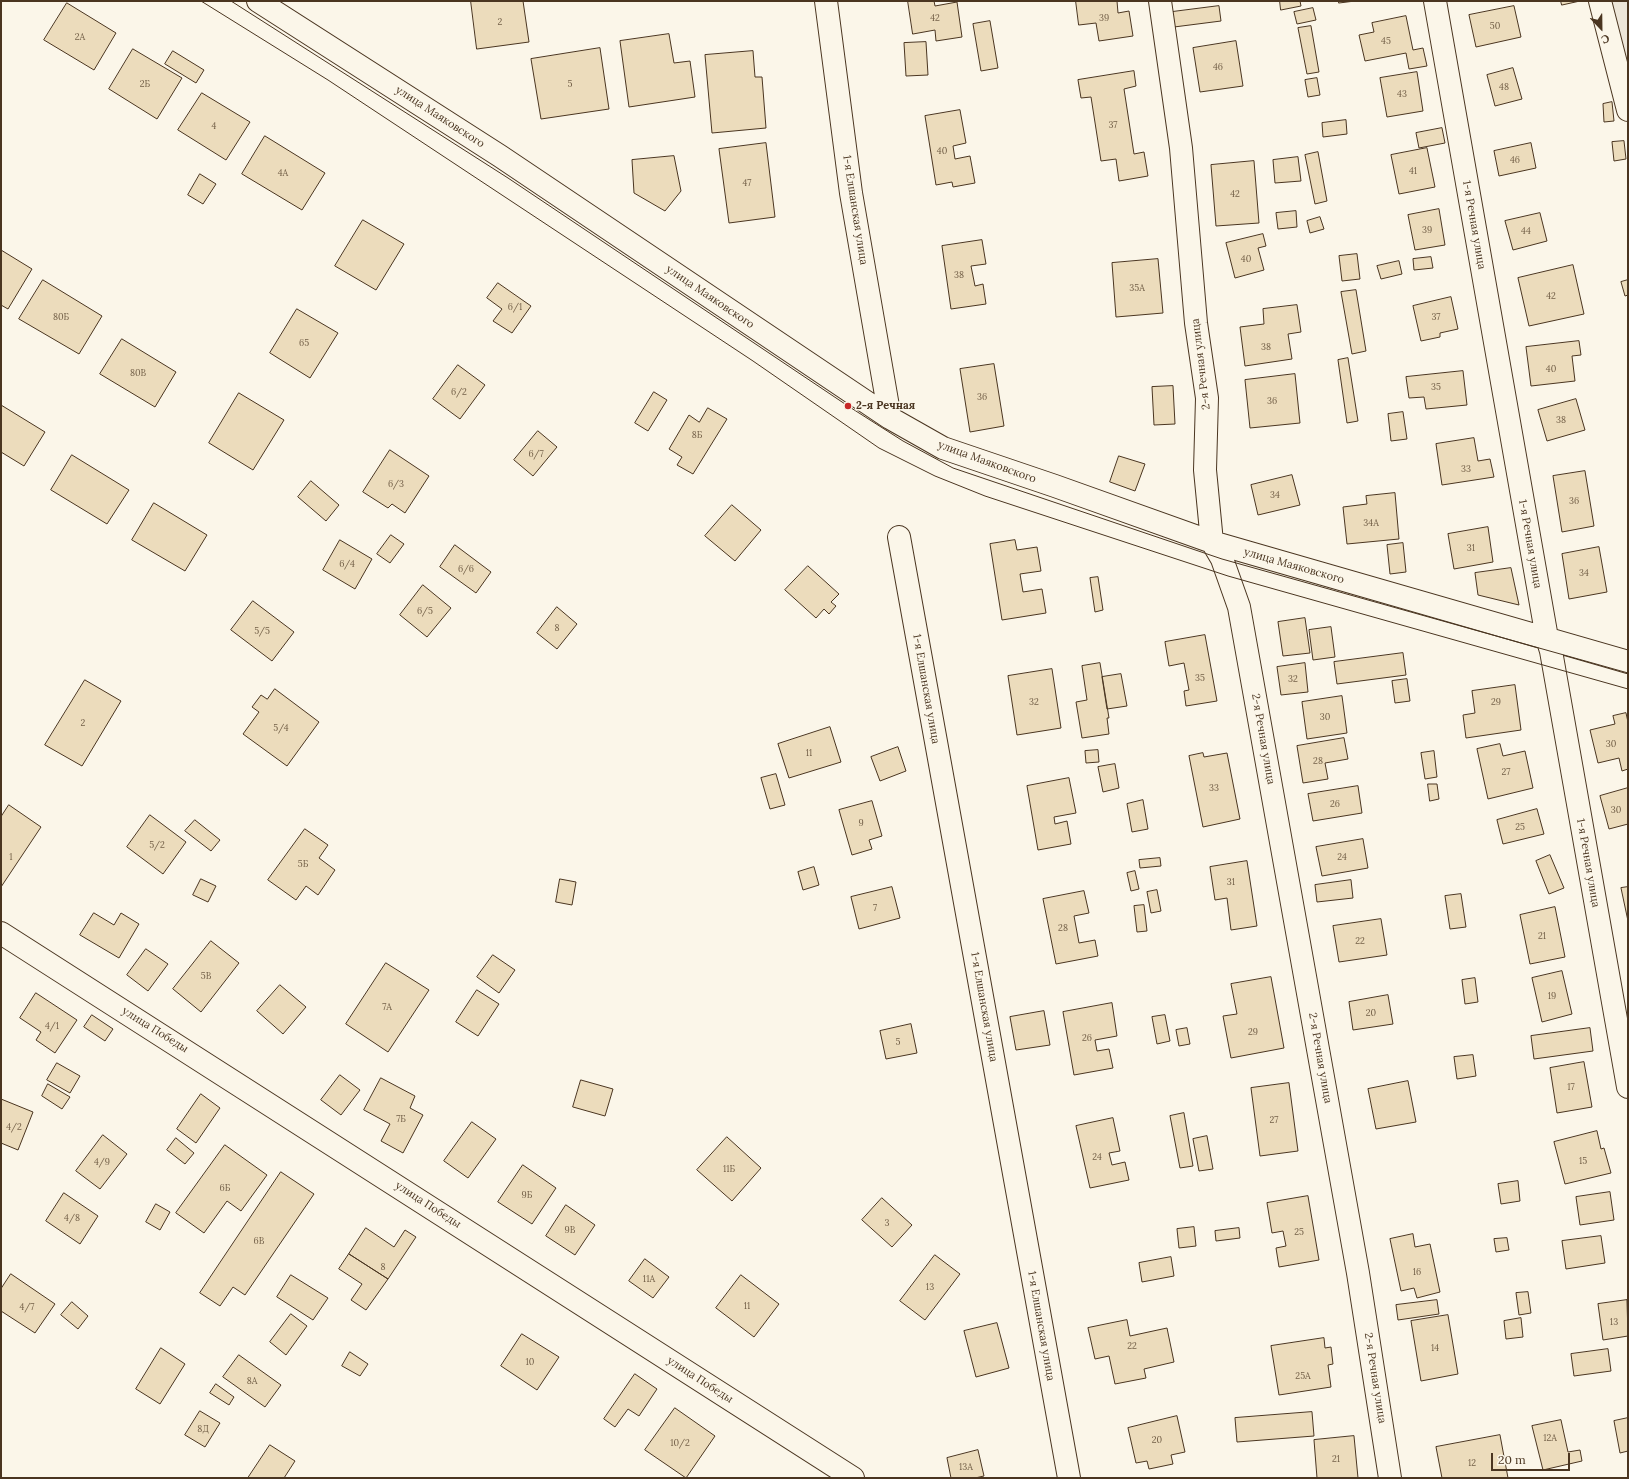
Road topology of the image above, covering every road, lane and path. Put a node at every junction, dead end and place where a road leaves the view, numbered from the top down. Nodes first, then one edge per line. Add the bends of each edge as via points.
1 (258, 1) edge
2 (826, 1) edge
3 (1160, 1) edge
4 (1435, 1) edge
5 (1600, 1) edge
6 (1628, 110) edge
7 (890, 418) junction
8 (899, 537) dead end
9 (1212, 542) junction
10 (1547, 638) junction
11 (1628, 662) edge
12 (2, 935) edge
13 (1628, 1087) edge
14 (853, 1478) edge
15 (1069, 1478) edge
16 (1390, 1478) edge

1 - 7 street, улица Маяковского via 500,156
2 - 7 street, 1-я Елшанская улица via 852,193
3 - 9 street, 2-я Речная улица via 1181,148 1196,323 1207,398 1205,470
4 - 10 street, 1-я Речная улица
5 - 6 street
7 - 9 street, улица Маяковского via 943,448
8 - 15 street, 1-я Елшанская улица
9 - 10 street, улица Маяковского
9 - 16 street, 2-я Речная улица via 1222,560 1239,607 1358,1273
10 - 11 street, улица Маяковского
10 - 13 street, 1-я Речная улица
12 - 14 street, улица Победы

